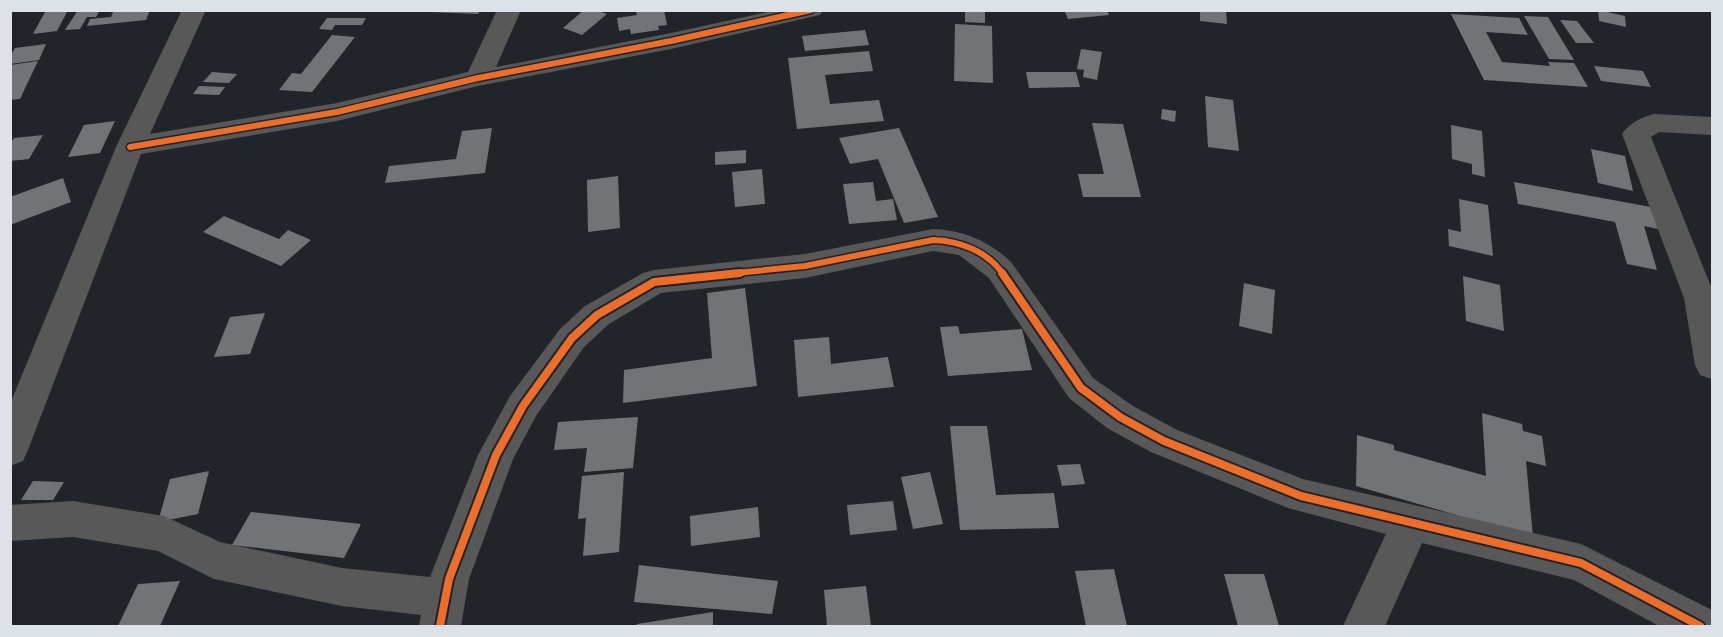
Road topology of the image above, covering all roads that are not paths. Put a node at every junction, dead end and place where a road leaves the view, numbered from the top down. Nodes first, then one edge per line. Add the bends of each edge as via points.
1 (194, 10) edge
2 (509, 10) edge
3 (810, 10) edge
4 (478, 78) junction
5 (1713, 126) edge
6 (130, 147) junction
7 (1713, 365) edge
8 (10, 450) edge
9 (1412, 521) junction
10 (10, 523) edge
11 (442, 612) edge
12 (1364, 627) edge
13 (1700, 627) edge

1 - 6 street
2 - 4 street
3 - 4 street
4 - 6 street via 336,112
5 - 7 street via 1654,123 1636,134 1700,298
6 - 8 street
9 - 11 street via 1301,496 1202,457 1120,417 1081,388 993,263 969,245 933,240 805,266 654,282 597,315 572,338 523,406 496,455 449,579
9 - 12 street
9 - 13 street via 1581,563
10 - 11 street via 73,519 164,534 214,560

